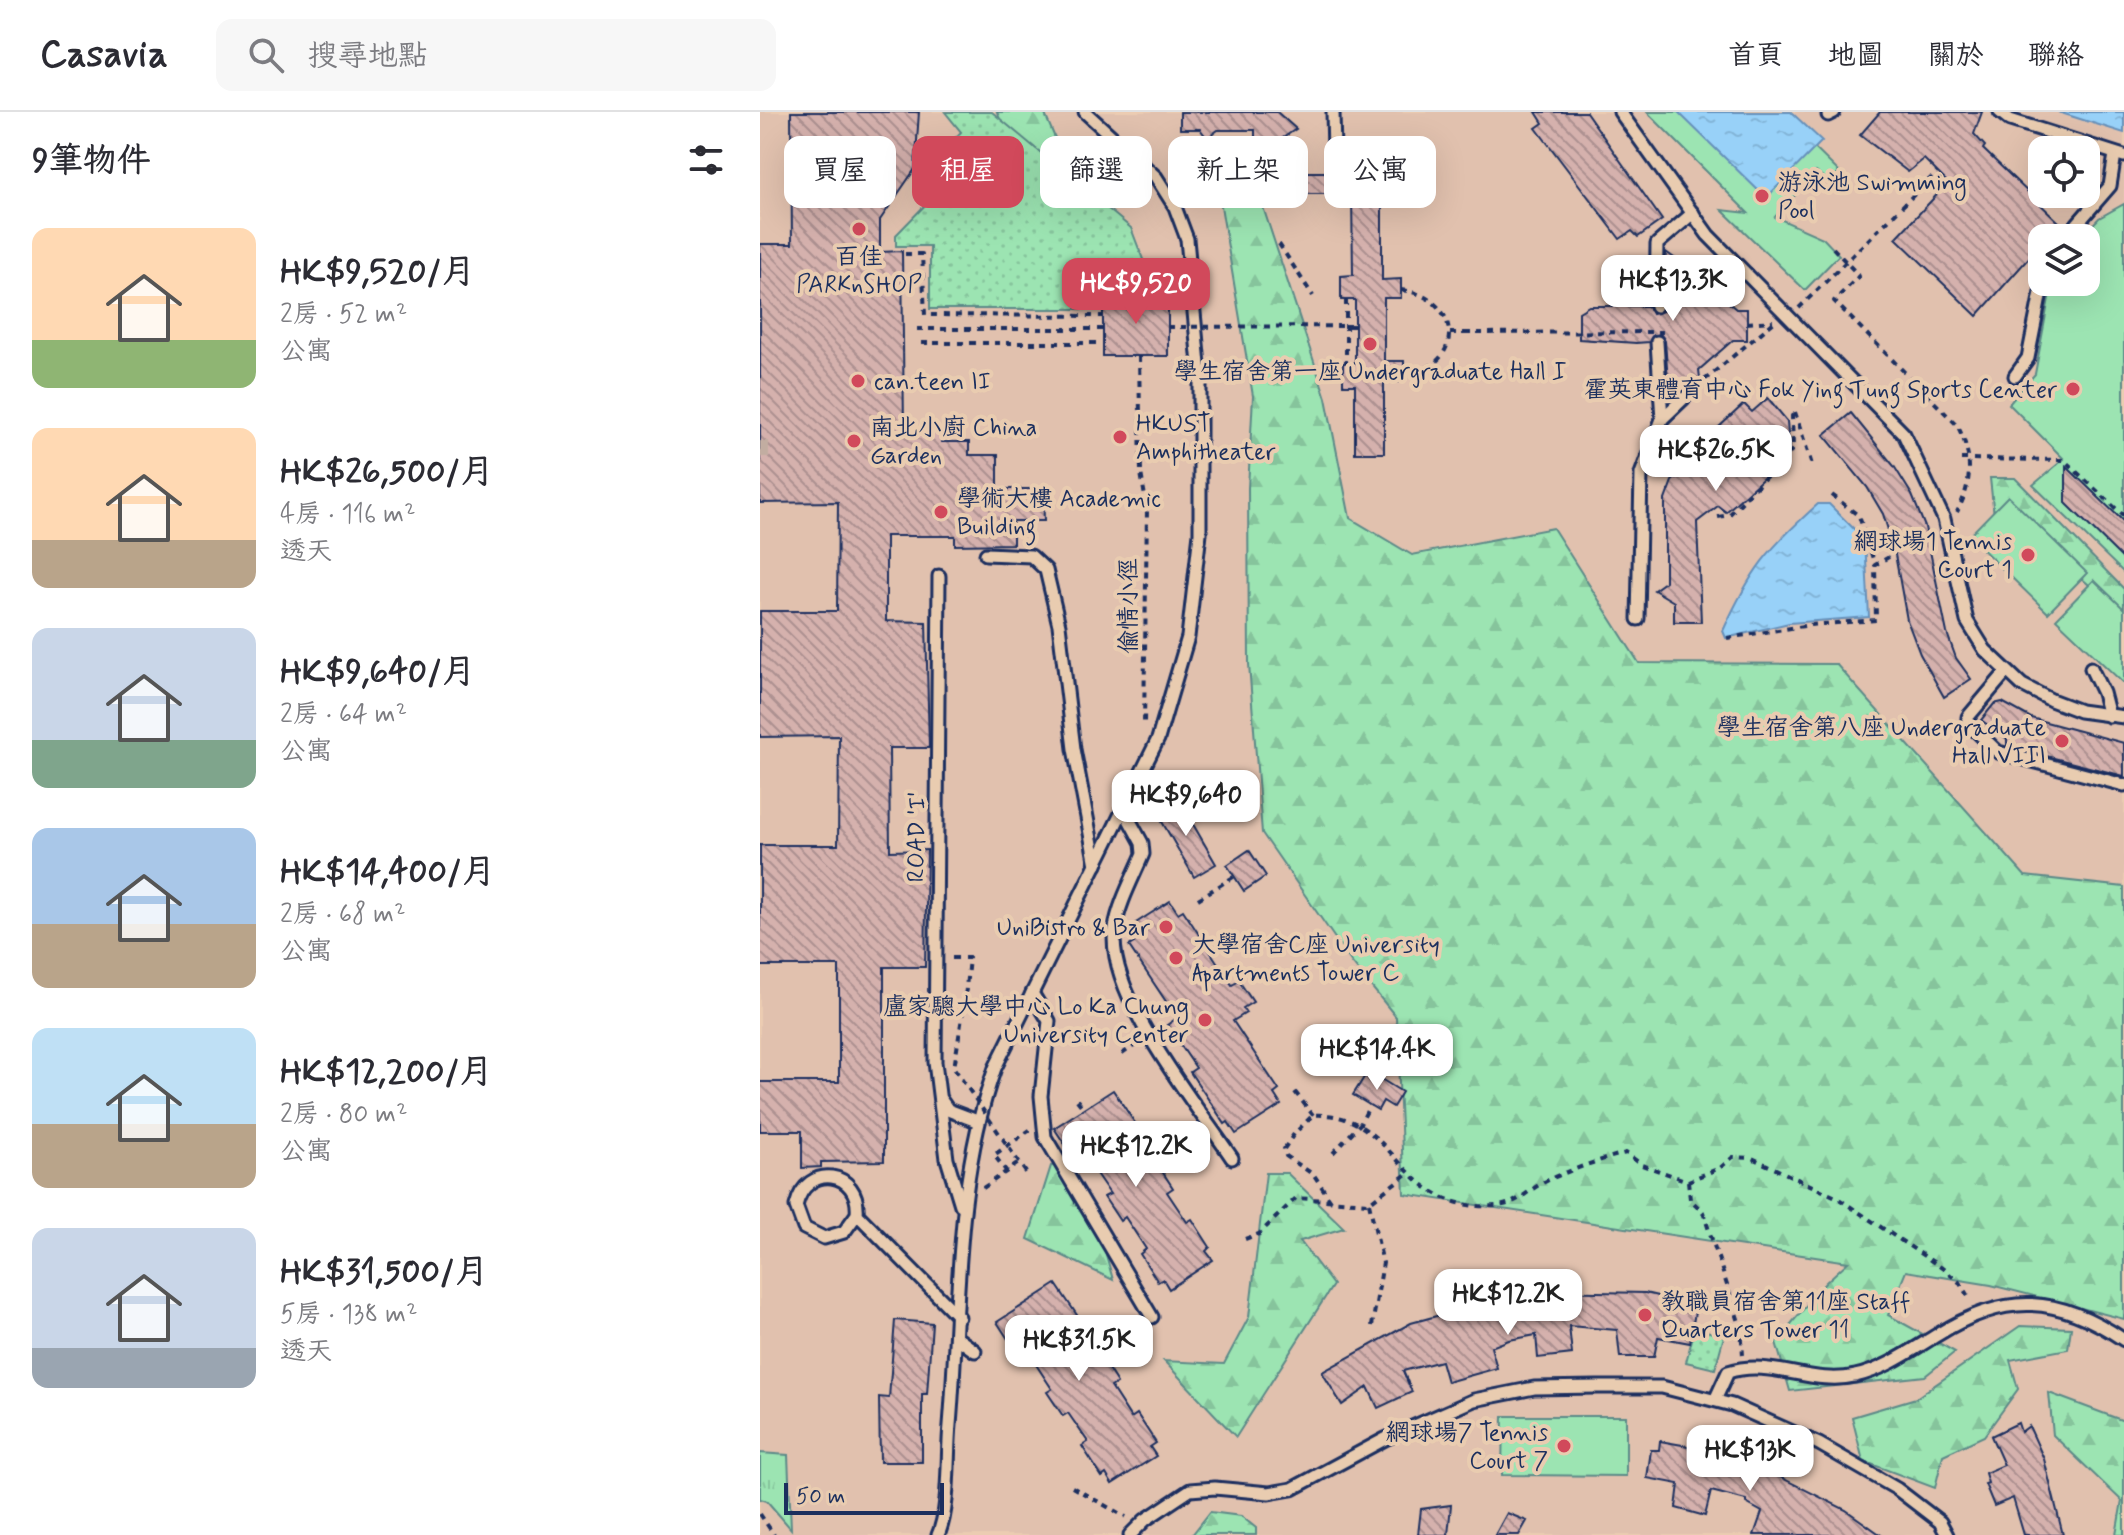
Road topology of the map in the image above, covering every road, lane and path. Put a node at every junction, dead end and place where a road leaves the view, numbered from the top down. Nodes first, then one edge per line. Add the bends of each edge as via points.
1 (1085, 112) edge
2 (1333, 112) edge
3 (1620, 112) edge
4 (2000, 112) edge
5 (1334, 136) edge
6 (2120, 155) edge
7 (1937, 172) dead end
8 (1693, 213) junction
9 (2077, 224) edge
10 (1279, 244) dead end
11 (1833, 248) dead end
12 (905, 254) dead end
13 (1849, 261) junction
14 (1401, 290) dead end
15 (1313, 296) dead end
16 (2040, 296) edge
17 (1811, 297) dead end
18 (1346, 300) dead end
19 (1656, 306) dead end
20 (1785, 313) junction
21 (1103, 316) dead end
22 (1775, 321) junction
23 (1747, 323) dead end
24 (1345, 326) junction
25 (1355, 326) dead end
26 (1168, 327) dead end
27 (917, 329) dead end
28 (1103, 329) dead end
29 (1450, 333) junction
30 (1660, 337) joint
31 (922, 343) dead end
32 (1103, 343) dead end
33 (1139, 356) dead end
34 (1346, 363) dead end
35 (1404, 374) dead end
36 (2015, 376) dead end
37 (1684, 398) joint
38 (1662, 419) junction
39 (1961, 459) dead end
40 (1970, 459) junction
41 (1813, 468) dead end
42 (1832, 495) dead end
43 (2124, 516) edge
44 (1718, 517) dead end
45 (1947, 533) junction
46 (986, 554) dead end
47 (1894, 554) dead end
48 (1875, 565) junction
49 (939, 576) dead end
50 (1638, 619) dead end
51 (1727, 638) dead end
52 (2091, 668) dead end
53 (2006, 672) junction
54 (2109, 716) junction
55 (2124, 717) edge
56 (1143, 731) dead end
57 (2124, 785) edge
58 (1124, 810) junction
59 (1096, 865) junction
60 (1235, 876) dead end
61 (1198, 899) dead end
62 (935, 958) junction
63 (1032, 993) junction
64 (1138, 1044) dead end
65 (1122, 1054) dead end
66 (1295, 1092) dead end
67 (940, 1099) junction
68 (1077, 1100) dead end
69 (1370, 1105) dead end
70 (1084, 1109) dead end
71 (1313, 1115) junction
72 (977, 1121) junction
73 (1360, 1124) junction
74 (1035, 1127) dead end
75 (1333, 1153) dead end
76 (1232, 1158) dead end
77 (1020, 1162) junction
78 (1007, 1172) junction
79 (1408, 1173) junction
80 (1027, 1174) dead end
81 (1688, 1181) junction
82 (985, 1189) dead end
83 (1331, 1201) junction
84 (1369, 1203) junction
85 (963, 1212) junction
86 (857, 1214) junction
87 (1245, 1239) dead end
88 (1979, 1314) junction
89 (959, 1317) junction
90 (1152, 1317) dead end
91 (1372, 1326) dead end
92 (957, 1338) junction
93 (2124, 1340) edge
94 (975, 1351) dead end
95 (1743, 1367) junction
96 (1715, 1400) junction
97 (1072, 1487) dead end
98 (760, 1513) edge
99 (1140, 1525) junction
100 (774, 1535) edge
101 (938, 1535) edge
102 (1130, 1535) edge
103 (1947, 1535) edge

1 - 58 lane via 1156,177 1175,207 1191,257 1200,375 1200,533 1188,637 1158,739
2 - 5 lane
3 - 8 lane
4 - 6 lane via 2010,120
6 - 9 lane via 2110,186
7 - 13 path
8 - 19 lane via 1657,244
8 - 20 lane
10 - 15 path
11 - 13 path
12 - 21 path via 922,254 925,315
13 - 17 path
13 - 40 path via 1859,276 1834,301 1957,425
14 - 29 path via 1422,292 1436,301
16 - 36 lane via 2028,358
18 - 24 path
20 - 22 path
20 - 45 lane via 1904,434
22 - 23 path
22 - 37 path
24 - 25 path, bridge
24 - 26 path, bridge
24 - 34 path
27 - 28 path
29 - 30 path, bridge
29 - 35 path via 1443,355 1430,368
30 - 38 lane
31 - 32 path
33 - 56 path, 偷情小徑 via 1147,509
37 - 38 lane
38 - 50 lane via 1641,474
39 - 40 path
40 - 43 path via 2064,460
40 - 45 path via 1967,493
41 - 44 path via 1795,412 1793,449 1729,515
42 - 48 path via 1859,516
45 - 53 lane via 1967,621
46 - 59 lane via 1031,556 1046,570
47 - 48 path
48 - 51 path via 1876,620
49 - 62 lane, ROAD 'I'
52 - 54 lane
53 - 54 lane via 2051,700
53 - 57 lane via 1968,717 1998,752
54 - 55 lane
58 - 59 lane
58 - 76 lane via 1143,854 1114,929 1116,970 1140,1020
59 - 63 lane
60 - 61 path
62 - 67 lane, ROAD 'I'
62 - 77 path, bridge via 969,958 954,1068
63 - 72 lane via 995,1068
63 - 90 lane via 1049,1021 1041,1096 1045,1137
64 - 65 path
66 - 71 path
67 - 72 lane via 948,1110
67 - 85 lane, ROAD 'I' via 947,1159
68 - 70 path
69 - 73 path
71 - 73 path via 1341,1116
71 - 83 path via 1284,1149 1314,1175
72 - 85 lane
73 - 75 path
73 - 79 path
74 - 78 path via 994,1155
77 - 78 path
77 - 80 path, bridge
78 - 82 path
79 - 81 path via 1435,1196 1479,1206 1519,1200 1540,1184 1626,1153 1642,1165
79 - 84 path
81 - 88 path via 1733,1157 1752,1158 1836,1197 1942,1268 1959,1282
81 - 95 path via 1690,1199 1703,1212 1741,1328
83 - 84 path
83 - 87 path via 1296,1198 1259,1234
84 - 91 path via 1383,1263
85 - 89 lane
86 - 86 lane via 844,1232 824,1238 812,1234 798,1218 798,1196 812,1180 832,1177 850,1187
86 - 89 lane
88 - 93 lane via 1994,1306 2039,1302
88 - 95 lane via 1854,1377
89 - 92 lane
92 - 94 lane
92 - 101 lane
95 - 96 lane via 1728,1372
96 - 99 lane via 1662,1387 1597,1387 1534,1388 1474,1400 1385,1439 1292,1489 1190,1490
96 - 103 lane via 1819,1444 1884,1481 1940,1522
97 - 99 path
98 - 100 path
99 - 102 lane

